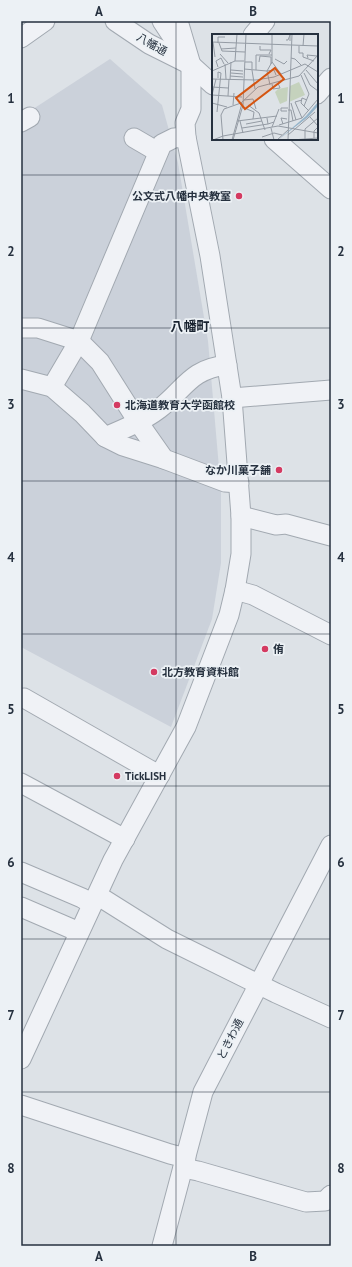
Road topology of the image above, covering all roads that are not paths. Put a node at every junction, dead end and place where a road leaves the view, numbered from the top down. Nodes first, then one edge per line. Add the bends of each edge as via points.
1 (45, 21) edge
2 (115, 21) edge
3 (162, 21) edge
4 (178, 21) edge
5 (264, 21) edge
6 (254, 34) edge
7 (21, 38) edge
8 (191, 65) junction
9 (331, 78) edge
10 (212, 84) edge
11 (318, 93) edge
12 (186, 137) junction
13 (134, 138) dead end
14 (276, 140) edge
15 (158, 152) junction
16 (331, 189) edge
17 (21, 328) edge
18 (79, 341) junction
19 (227, 366) junction
20 (21, 379) edge
21 (52, 387) junction
22 (331, 390) edge
23 (232, 398) junction
24 (138, 422) junction
25 (105, 437) junction
26 (164, 459) junction
27 (239, 483) junction
28 (241, 516) junction
29 (331, 536) edge
30 (235, 590) junction
31 (331, 635) edge
32 (24, 698) dead end
33 (160, 775) junction
34 (21, 783) edge
35 (125, 839) junction
36 (331, 844) edge
37 (21, 872) edge
38 (94, 900) junction
39 (21, 907) edge
40 (79, 932) junction
41 (259, 984) junction
42 (331, 1018) edge
43 (21, 1059) edge
44 (21, 1105) edge
45 (184, 1163) junction
46 (331, 1195) edge
47 (162, 1246) edge

1 - 7 street
2 - 8 street, 八幡通 via 149,44
3 - 8 street, 八幡通
4 - 8 street
5 - 6 street
8 - 10 street, 八幡通
8 - 12 street via 191,109 185,123
9 - 11 street
12 - 15 street via 174,138 162,144
12 - 19 street via 210,256
13 - 15 street
14 - 16 street
15 - 18 street
17 - 18 street via 38,328
18 - 21 street
18 - 24 street via 100,362
19 - 23 street
19 - 24 street via 204,370 189,380 160,408
20 - 21 street
21 - 25 street
22 - 23 street
23 - 27 street
24 - 25 street
24 - 26 street
25 - 26 street via 123,446
26 - 27 street via 224,482
27 - 28 street
28 - 29 street
28 - 30 street via 241,554
30 - 31 street via 253,595
30 - 33 street via 229,615 204,683 186,727
32 - 33 street
33 - 35 street
34 - 35 street
35 - 38 street
36 - 41 street, ときわ通
37 - 38 street via 82,898
38 - 40 street
38 - 41 street
39 - 40 street
40 - 43 street
41 - 42 street
41 - 45 street, ときわ通 via 203,1092
44 - 45 street via 170,1154
45 - 46 street via 198,1171 306,1202 325,1201
45 - 47 street, ときわ通

